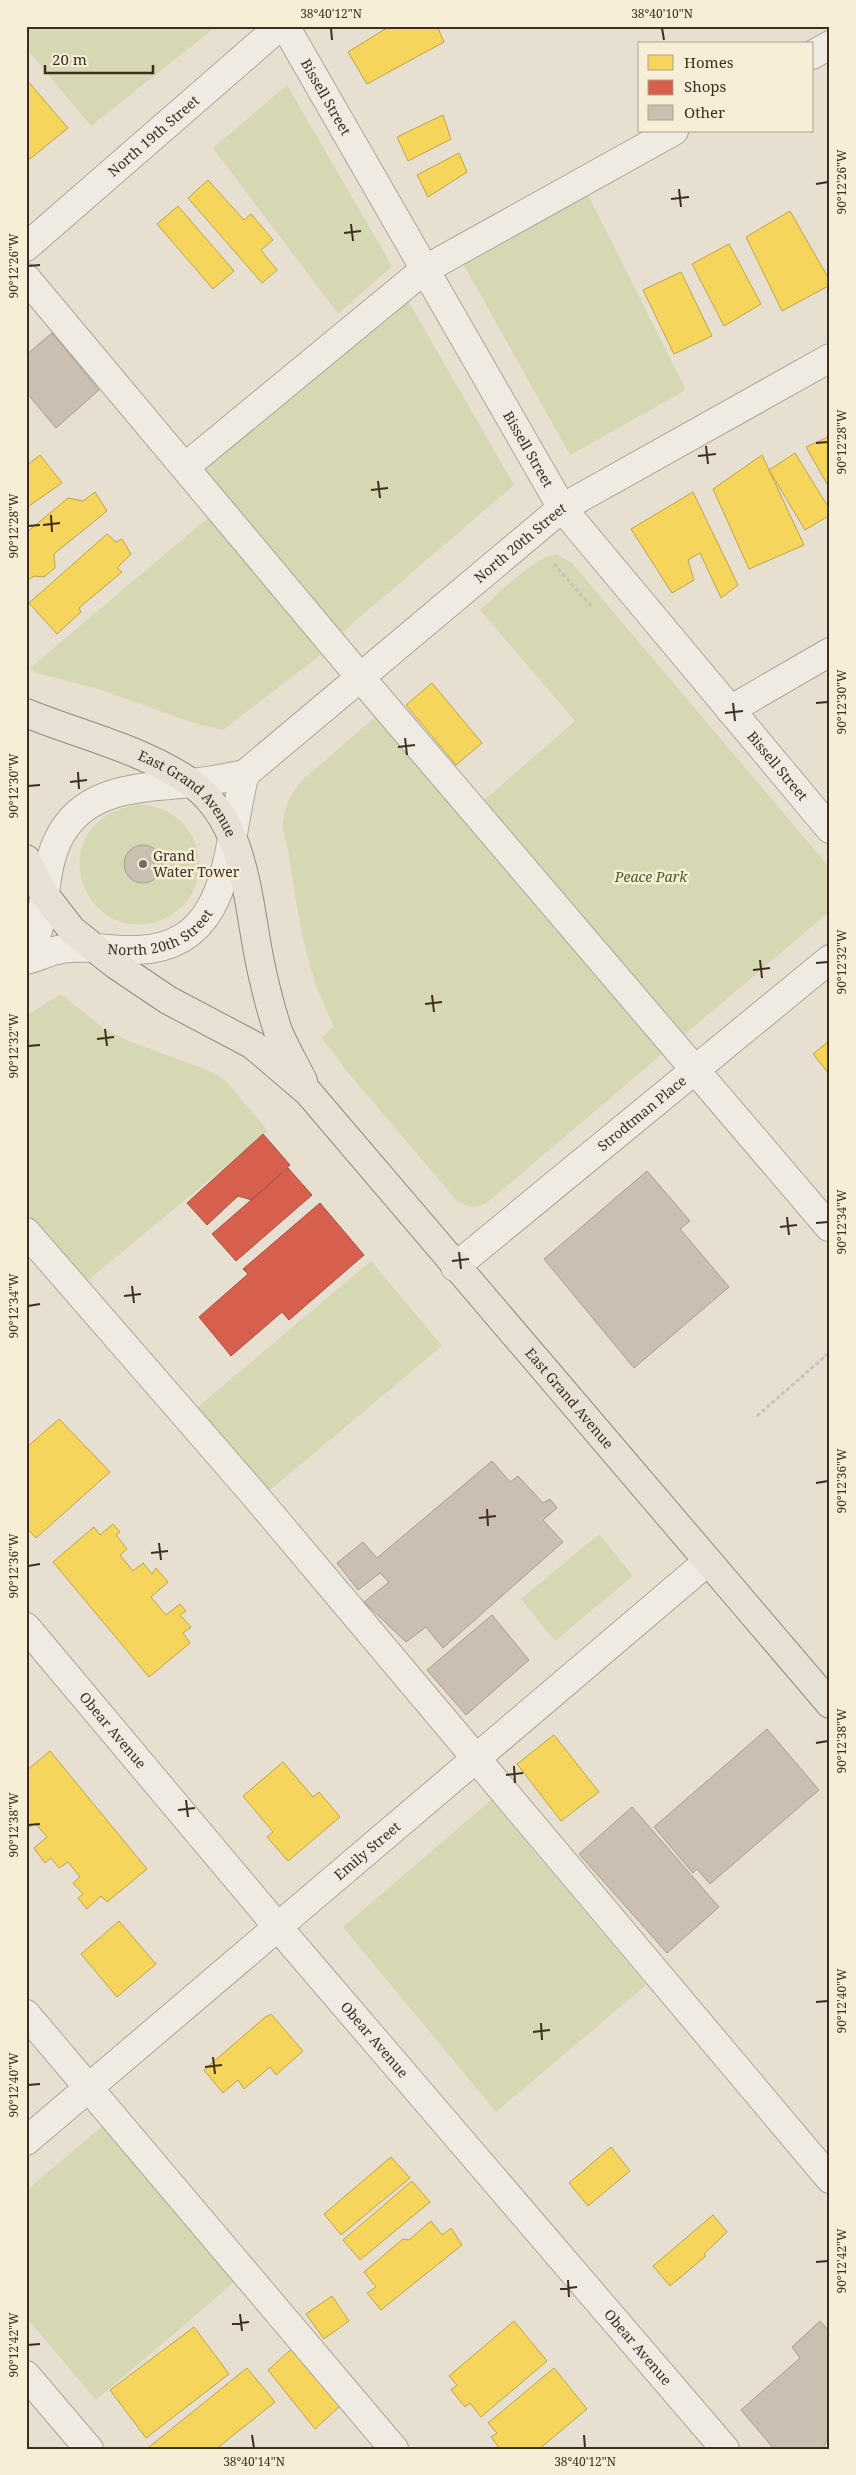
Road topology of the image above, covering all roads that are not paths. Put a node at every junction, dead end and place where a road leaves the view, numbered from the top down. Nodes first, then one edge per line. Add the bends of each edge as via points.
1 (280, 26) edge
2 (285, 26) edge
3 (830, 45) edge
4 (814, 54) edge
5 (672, 132) edge
6 (26, 247) edge
7 (424, 270) junction
8 (26, 278) edge
9 (830, 358) edge
10 (185, 467) junction
11 (562, 508) junction
12 (830, 652) edge
13 (360, 677) junction
14 (730, 710) junction
15 (26, 714) edge
16 (245, 774) junction
17 (191, 783) junction
18 (830, 829) edge
19 (232, 836) junction
20 (26, 859) edge
21 (44, 894) junction
22 (95, 948) junction
23 (830, 959) edge
24 (26, 960) edge
25 (696, 1069) junction
26 (308, 1092) junction
27 (829, 1227) edge
28 (26, 1232) edge
29 (455, 1267) junction
30 (707, 1562) junction
31 (26, 1628) edge
32 (830, 1704) edge
33 (475, 1758) junction
34 (277, 1926) junction
35 (26, 2014) edge
36 (89, 2087) junction
37 (26, 2141) edge
38 (830, 2179) edge
39 (26, 2375) edge
40 (89, 2449) edge
41 (394, 2449) edge
42 (725, 2449) edge

1 - 6 street, North 19th Street
2 - 7 street, Bissell Street
3 - 4 street
5 - 7 street
7 - 10 street
7 - 11 street, Bissell Street
8 - 10 street
9 - 11 street, North 20th Street
10 - 13 street
11 - 13 street, North 20th Street
11 - 14 street, Bissell Street
12 - 14 street
13 - 16 street, North 20th Street
13 - 25 street
14 - 18 street, Bissell Street
15 - 17 main road, East Grand Avenue via 134,754
16 - 17 street, North 20th Street
16 - 19 street, North 20th Street
17 - 19 main road, East Grand Avenue via 215,808
17 - 21 street, North 20th Street via 116,792 90,804 70,820 57,842
19 - 22 street, North 20th Street via 223,883 211,908 177,943 154,950
19 - 26 main road, East Grand Avenue via 244,874 263,975 278,1030
20 - 21 main road, East Grand Avenue
21 - 22 main road, East Grand Avenue via 72,930
21 - 24 street, North 20th Street via 39,928
22 - 24 street, North 20th Street via 61,949
22 - 26 main road, East Grand Avenue via 168,1000 253,1045
23 - 25 street, Strodtman Place
25 - 27 street
25 - 29 street, Strodtman Place
26 - 29 main road, East Grand Avenue
28 - 33 street via 252,1492
29 - 30 main road, East Grand Avenue
30 - 32 main road, East Grand Avenue
30 - 33 street, Emily Street
31 - 34 street, Obear Avenue
33 - 34 street, Emily Street
33 - 38 street
34 - 36 street, Emily Street
34 - 42 street, Obear Avenue
35 - 36 street
36 - 37 street, Emily Street
36 - 41 street
39 - 40 street

